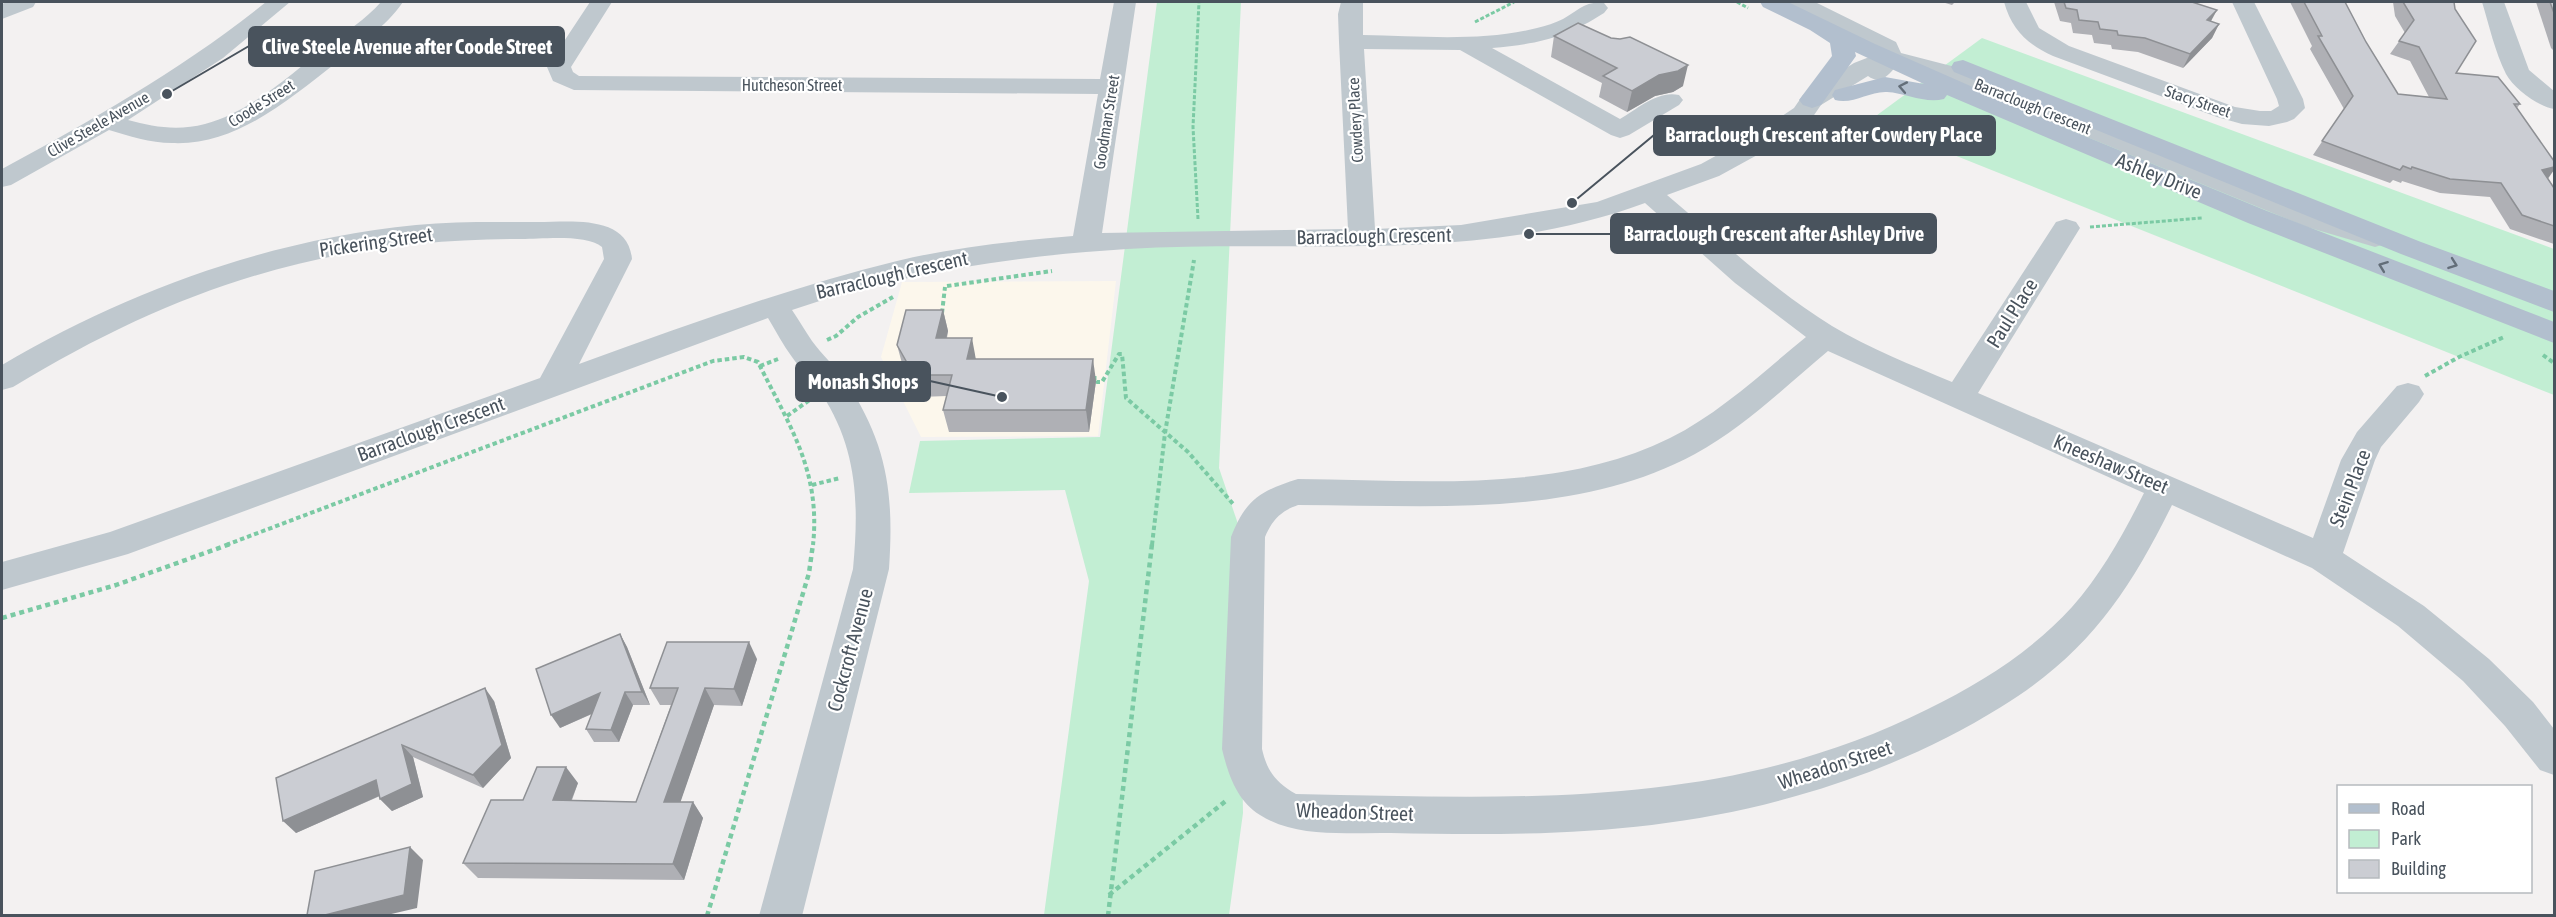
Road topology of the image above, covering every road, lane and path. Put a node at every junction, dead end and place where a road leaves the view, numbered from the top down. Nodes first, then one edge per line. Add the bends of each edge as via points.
1 (26, 2) edge
2 (279, 2) edge
3 (392, 2) edge
4 (601, 2) edge
5 (1125, 2) edge
6 (1199, 2) edge
7 (1352, 2) edge
8 (1737, 2) edge
9 (2015, 2) edge
10 (2243, 2) edge
11 (2493, 2) edge
12 (1805, 6) edge
13 (1764, 7) edge
14 (1596, 8) dead end
15 (2, 12) edge
16 (1351, 42) junction
17 (1463, 42) junction
18 (1890, 58) junction
19 (1112, 87) junction
20 (1844, 95) junction
21 (1670, 100) dead end
22 (2554, 102) edge
23 (1807, 106) junction
24 (2001, 109) junction
25 (105, 121) junction
26 (2, 179) edge
27 (1650, 194) junction
28 (2198, 213) dead end
29 (1197, 220) dead end
30 (2066, 228) joint
31 (1362, 238) junction
32 (1086, 243) junction
33 (2411, 249) junction
34 (1194, 256) dead end
35 (988, 281) dead end
36 (945, 286) junction
37 (935, 288) dead end
38 (895, 295) dead end
39 (787, 301) junction
40 (2554, 302) edge
41 (941, 320) edge
42 (2513, 333) dead end
43 (2554, 333) edge
44 (836, 336) dead end
45 (1826, 337) junction
46 (1086, 378) edge
47 (2, 379) edge
48 (552, 385) junction
49 (822, 392) junction
50 (2408, 394) joint
51 (1959, 398) junction
52 (787, 416) junction
53 (1165, 433) junction
54 (2164, 487) junction
55 (1254, 518) junction
56 (2324, 558) junction
57 (2, 576) edge
58 (2, 618) edge
59 (2554, 758) edge
60 (1252, 782) junction
61 (1109, 896) junction
62 (707, 915) edge
63 (780, 915) edge
64 (1108, 915) edge

1 - 15 street
2 - 25 street, Clive Steele Avenue via 222,47
3 - 25 street, Coode Street via 312,70 242,118 219,128 171,136
4 - 19 street, Hutcheson Street via 559,67 562,76 574,83
5 - 19 street, Goodman Street
6 - 29 path via 1193,127
7 - 16 street, Cowdery Place
8 - 13 path
9 - 10 street, Stacy Street via 2024,28 2061,51 2226,112 2256,118 2281,117 2292,108 2290,99
11 - 22 street via 2518,73
12 - 13 main road, Ashley Drive
12 - 18 main road, Ashley Drive
12 - 23 main road via 1840,40 1844,56
12 - 33 main road, Ashley Drive
14 - 17 street via 1575,32
16 - 17 street
16 - 31 street, Cowdery Place
17 - 21 street via 1620,130
18 - 20 street, Barraclough Crescent via 1877,74
18 - 23 street, Barraclough Crescent via 1863,68
18 - 24 main road, Ashley Drive
18 - 33 street, Barraclough Crescent via 1954,74 2317,221
19 - 32 street, Goodman Street
20 - 23 street, Barraclough Crescent via 1826,106
24 -> 20 main road via 1892,84
23 - 27 street, Barraclough Crescent via 1761,142 1710,170
43 -> 24 main road, Ashley Drive via 2269,221
25 - 26 street, Clive Steele Avenue
27 - 31 street, Barraclough Crescent via 1604,209 1524,225 1461,234
27 - 45 street, Kneeshaw Street via 1771,299
28 - 30 path via 2209,218
30 - 51 street, Paul Place
31 - 32 street, Barraclough Crescent via 1196,237
32 - 39 street, Barraclough Crescent via 936,262
33 -> 40 main road, Ashley Drive
34 - 53 path
35 - 36 path
36 - 37 path
36 - 41 path
38 - 44 path via 858,317
39 - 48 street, Barraclough Crescent
39 - 49 street, Cockcroft Avenue via 802,349
42 - 50 path via 2421,378
45 - 51 street, Kneeshaw Street
45 - 55 street via 1726,417 1684,445 1632,467 1573,483 1508,491 1298,492 1277,498
46 - 53 path via 1102,382 1122,354 1126,398
47 - 48 street, Pickering Street via 61,344 134,309 206,280 277,258 416,234 601,233 618,250 618,259
48 - 57 street, Barraclough Crescent via 116,544
49 - 52 path
49 - 63 street, Cockcroft Avenue via 849,416 866,455 875,521 871,569
50 - 56 street, Stein Place via 2369,440 2358,460
51 - 54 street, Kneeshaw Street
52 - 58 path via 758,362 744,357 713,361 174,565
52 - 62 path via 813,489 814,547
53 - 55 path via 1241,512
53 - 61 path
54 - 56 street, Kneeshaw Street
54 - 60 street, Wheadon Street via 2130,556 2087,615 2059,643 1992,695 1909,740 1862,759 1759,789 1645,809 1523,816 1294,812 1276,805
55 - 60 street, Wheadon Street via 1248,537 1242,749
56 - 59 street, Kneeshaw Street via 2411,616 2476,670
60 - 61 path
61 - 64 path

